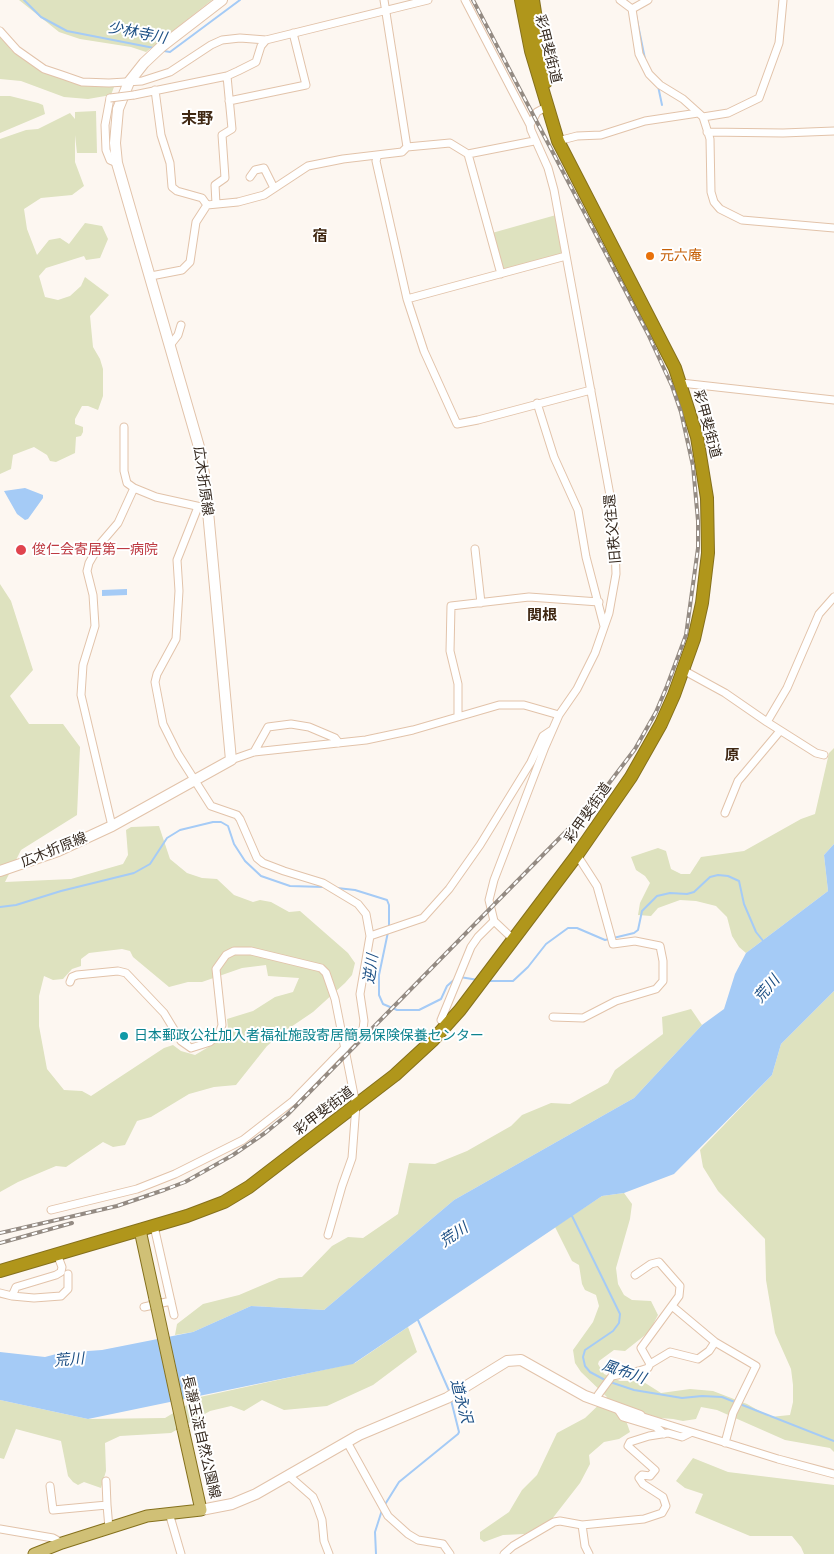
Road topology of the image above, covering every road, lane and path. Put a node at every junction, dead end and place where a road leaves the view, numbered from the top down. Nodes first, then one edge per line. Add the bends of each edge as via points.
1 (222, 0) edge
2 (384, 0) edge
3 (428, 0) edge
4 (465, 0) edge
5 (521, 0) edge
6 (533, 0) edge
7 (620, 0) edge
8 (648, 0) edge
9 (783, 0) edge
10 (632, 9) junction
11 (386, 12) junction
12 (0, 31) edge
13 (294, 33) junction
14 (266, 40) junction
15 (227, 76) junction
16 (129, 82) junction
17 (155, 90) junction
18 (229, 101) junction
19 (548, 106) junction
20 (700, 115) junction
21 (530, 125) junction
22 (834, 131) edge
23 (708, 132) junction
24 (534, 141) junction
25 (558, 141) junction
26 (407, 147) junction
27 (468, 154) junction
28 (378, 155) junction
29 (117, 163) junction
30 (250, 177) dead end
31 (274, 188) junction
32 (216, 204) junction
33 (207, 205) junction
34 (834, 228) edge
35 (566, 256) junction
36 (501, 274) junction
37 (151, 276) junction
38 (407, 299) junction
39 (181, 325) dead end
40 (170, 344) junction
41 (681, 383) junction
42 (591, 390) junction
43 (834, 400) edge
44 (537, 404) junction
45 (124, 427) dead end
46 (134, 488) junction
47 (202, 507) junction
48 (475, 549) dead end
49 (834, 597) edge
50 (599, 602) junction
51 (481, 603) junction
52 (604, 626) junction
53 (684, 670) junction
54 (559, 715) junction
55 (458, 716) junction
56 (767, 722) junction
57 (552, 730) junction
58 (780, 731) junction
59 (339, 743) junction
60 (254, 752) junction
61 (824, 755) dead end
62 (231, 760) junction
63 (195, 780) junction
64 (725, 813) dead end
65 (112, 826) junction
66 (578, 855) junction
67 (0, 871) edge
68 (494, 921) junction
69 (370, 936) junction
70 (513, 939) junction
71 (70, 982) dead end
72 (553, 1017) dead end
73 (441, 1020) dead end
74 (344, 1048) junction
75 (356, 1105) junction
76 (51, 1210) dead end
77 (154, 1226) junction
78 (140, 1230) junction
79 (328, 1235) dead end
80 (57, 1254) junction
81 (0, 1271) edge
82 (68, 1274) dead end
83 (635, 1275) dead end
84 (0, 1293) edge
85 (12, 1296) junction
86 (171, 1301) junction
87 (672, 1306) junction
88 (144, 1307) dead end
89 (174, 1315) dead end
90 (715, 1342) junction
91 (650, 1364) junction
92 (563, 1384) junction
93 (598, 1395) junction
94 (612, 1407) junction
95 (640, 1416) joint
96 (690, 1433) junction
97 (664, 1434) junction
98 (347, 1442) junction
99 (724, 1443) junction
100 (834, 1474) edge
101 (289, 1476) junction
102 (106, 1481) dead end
103 (50, 1486) dead end
104 (107, 1505) junction
105 (201, 1510) junction
106 (169, 1513) junction
107 (582, 1526) junction
108 (109, 1528) junction
109 (0, 1529) edge
110 (62, 1543) junction
111 (34, 1554) edge
112 (181, 1554) edge
113 (329, 1554) edge
114 (450, 1554) edge
115 (504, 1554) edge
116 (589, 1554) edge

1 - 16 main road, 広木折原線 via 161,48
2 - 11 street
3 - 11 street
4 - 21 street, 旧秩父往還
5 - 19 highway, 彩甲斐街道 via 531,51
6 - 19 highway, 彩甲斐街道
7 - 10 street
8 - 10 street
9 - 20 street via 780,43 758,98 728,113
10 - 20 street via 639,54 645,69 653,79
11 - 13 street
11 - 26 street
12 - 16 street via 17,50 44,69 82,82
13 - 14 street
13 - 18 street via 306,85
14 - 15 street via 256,62
14 - 16 street via 222,40 170,72
15 - 17 street
15 - 18 street
16 - 29 main road, 広木折原線 via 116,120
17 - 29 street, bridge via 110,98 105,125 106,150 110,160
17 - 33 street via 172,187 202,198
18 - 32 street via 232,129 222,135 225,178 216,185
19 - 21 street via 538,112
19 - 25 highway, 彩甲斐街道
20 - 23 street
20 - 25 street via 645,122 602,135
21 - 24 street, 旧秩父往還
22 - 23 street
23 - 34 street via 712,161 711,192 720,209 742,220
24 - 27 street
24 - 35 street, 旧秩父往還 via 548,168
25 - 41 highway, 彩甲斐街道
26 - 27 street via 450,143
26 - 28 street via 402,152
27 - 36 street
28 - 31 street via 308,166
28 - 38 street via 376,161
29 - 37 main road, 広木折原線
30 - 31 street via 255,170 264,168
31 - 32 street via 264,195
32 - 33 street
33 - 37 street via 196,222 190,262 182,270
35 - 36 street
35 - 42 street, 旧秩父往還
36 - 38 street
37 - 40 main road, 広木折原線
38 - 44 street via 424,351 457,424
39 - 40 street
40 - 47 main road, 広木折原線 via 199,447
41 - 43 street
41 - 53 highway, 彩甲斐街道 via 702,459 708,531 702,604
42 - 44 street
42 - 52 street, 旧秩父往還 via 616,539 616,574
44 - 50 street via 554,457 578,510 586,557
45 - 46 street via 125,478
46 - 47 street via 156,497
46 - 65 street via 118,523 100,544 87,571 95,626 83,665 81,695
47 - 62 main road, 広木折原線
47 - 63 street via 177,560 176,639 155,682 163,724
48 - 51 street
49 - 56 street via 819,614 787,688
50 - 51 street via 540,597
50 - 52 street
51 - 55 street via 451,606 450,651 458,684
52 - 54 street, 旧秩父往還 via 585,674
53 - 56 street
53 - 66 highway, 彩甲斐街道 via 651,751
54 - 55 street via 509,704
54 - 57 street, 旧秩父往還
55 - 59 street via 413,730
56 - 58 street
57 - 68 street, 旧秩父往還 via 494,880 489,900
57 - 69 street via 543,736 531,762 480,846 449,889 423,918
58 - 61 street
58 - 64 street via 738,781
59 - 60 street
59 - 60 street via 335,738 309,727 291,724 268,727
60 - 62 street
62 - 63 main road, 広木折原線
63 - 65 main road, 広木折原線
63 - 69 street via 214,808 240,819 257,858 284,871 323,883 358,904 366,914
65 - 67 main road, 広木折原線 via 58,851
66 - 70 highway, 彩甲斐街道
66 - 72 street via 597,886 613,944 635,941 660,946 663,981 656,989 616,1001 584,1018
68 - 70 street
68 - 73 street via 471,948
69 - 74 street via 360,994 364,1026
70 - 75 highway, 彩甲斐街道 via 460,1010 433,1040
71 - 74 street via 77,975 126,973 164,1013 184,1045 191,1048 210,1042 219,1034 222,1025 216,969 226,955 234,951 251,951 315,965 326,974 330,983
74 - 75 street
74 - 76 street via 293,1101 230,1148 137,1189
75 - 77 highway, 彩甲斐街道 via 235,1196 211,1208
75 - 79 street via 352,1158
77 - 78 highway, 彩甲斐街道
77 - 86 street
78 - 80 highway, 彩甲斐街道
78 - 105 main road, 長瀞玉淀自然公園線, bridge
80 - 81 highway, 彩甲斐街道
80 - 85 street via 61,1272 16,1287
82 - 85 street via 68,1288 61,1296
83 - 87 street via 659,1262 680,1286 679,1296
84 - 85 street
86 - 88 street
86 - 89 street
87 - 90 street
87 - 91 street via 641,1348
90 - 91 street via 698,1359 670,1352
90 - 99 street via 757,1369 733,1413
91 - 93 street via 639,1371 612,1376
92 - 93 street
92 - 94 main road
92 - 98 main road via 521,1360 507,1361 447,1398
93 - 94 street
94 - 95 main road
94 - 97 street via 623,1417 656,1427
95 - 96 street
96 - 97 street via 682,1437
96 - 99 street
97 - 107 street via 637,1439 628,1446 655,1470 650,1476 639,1478 663,1497 666,1506 662,1513 644,1519
98 - 101 main road
98 - 114 street via 388,1516 408,1534 418,1540 442,1544
99 - 100 street
101 - 105 main road via 232,1504
101 - 113 street via 313,1497
102 - 104 street
103 - 104 street via 53,1510
104 - 108 street
105 - 106 main road, 長瀞玉淀自然公園線
106 - 108 main road, 長瀞玉淀自然公園線
106 - 112 street
107 - 115 street via 554,1522
107 - 116 street
108 - 110 main road, 長瀞玉淀自然公園線
109 - 110 street via 53,1538
110 - 111 main road, 長瀞玉淀自然公園線

